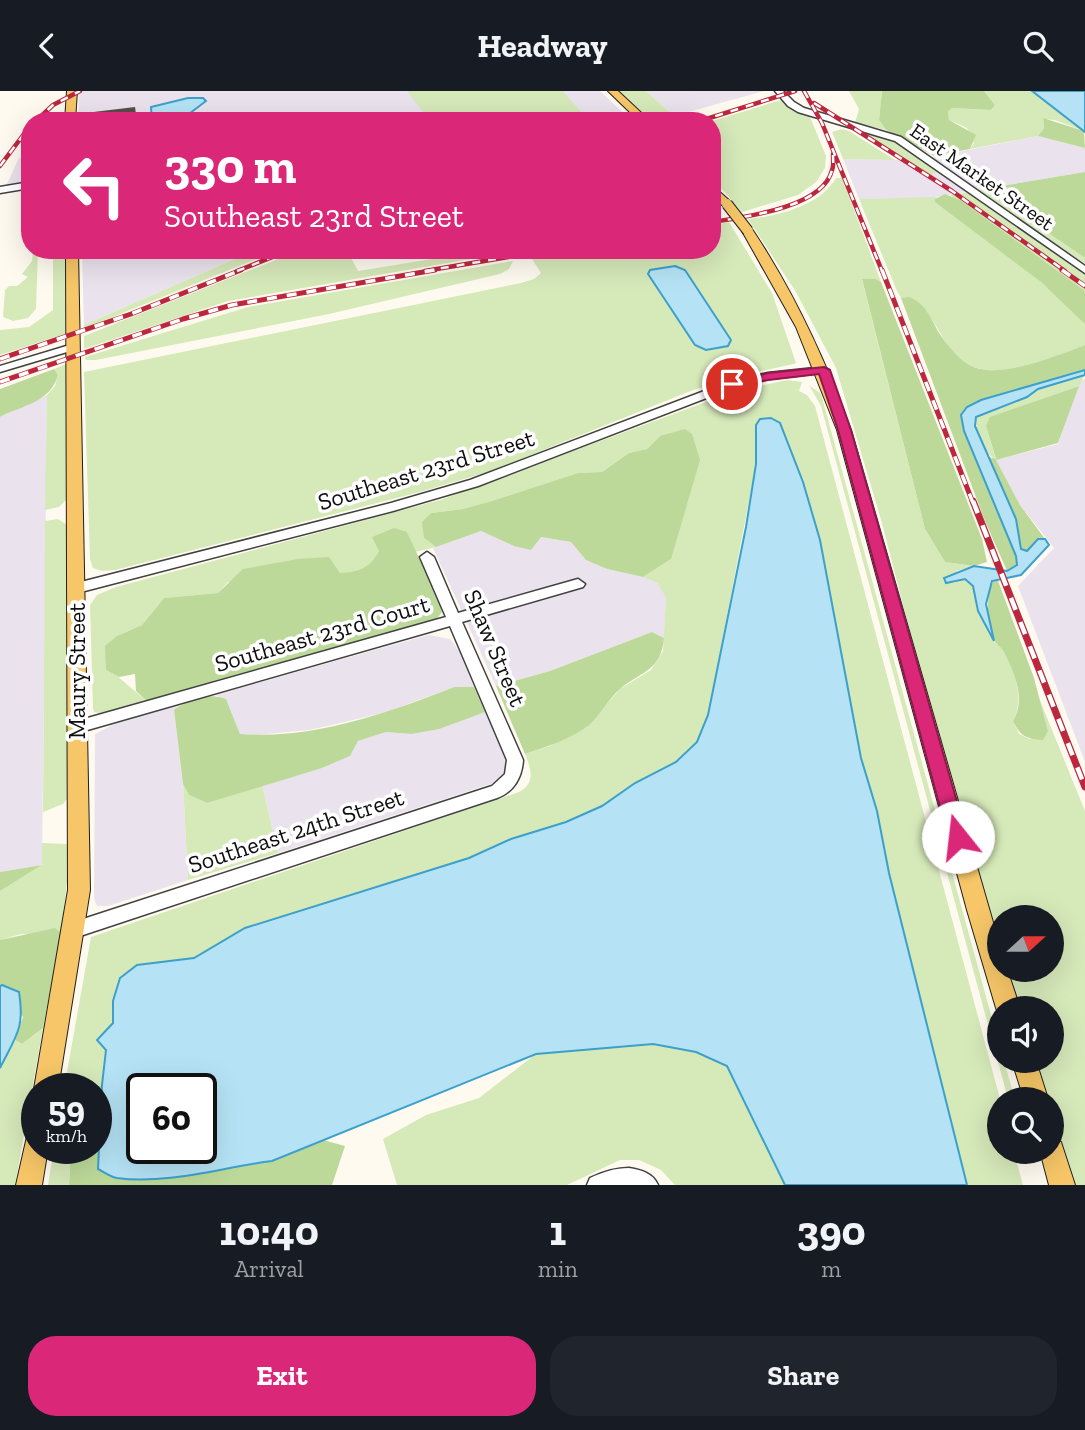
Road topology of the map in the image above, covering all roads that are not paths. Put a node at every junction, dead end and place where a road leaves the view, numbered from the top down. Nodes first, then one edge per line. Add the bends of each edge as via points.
1 (72, 91) edge
2 (613, 91) edge
3 (779, 91) edge
4 (70, 112) edge
5 (635, 112) edge
6 (21, 186) edge
7 (0, 190) edge
8 (721, 198) edge
9 (72, 259) edge
10 (1085, 270) edge
11 (73, 347) junction
12 (0, 369) edge
13 (824, 370) junction
14 (427, 557) dead end
15 (578, 584) dead end
16 (77, 588) junction
17 (454, 620) junction
18 (78, 727) junction
19 (515, 760) joint
20 (74, 930) junction
21 (1004, 996) edge
22 (49, 1073) edge
23 (33, 1164) edge
24 (1056, 1164) edge
25 (603, 1182) edge
26 (29, 1185) edge
27 (648, 1185) edge
28 (1062, 1185) edge

1 - 4 main road
2 - 5 main road
3 - 10 street, East Market Street via 801,110 911,146
6 - 7 street
8 - 13 main road, bridge via 748,231 793,304
9 - 11 main road, Maury Street
11 - 12 street
11 - 16 main road, Maury Street
13 - 16 street, Southeast 23rd Street via 732,384 474,483
13 - 21 main road
14 - 17 street, Shaw Street
15 - 17 street, Southeast 23rd Court
16 - 18 main road, Maury Street
17 - 18 street, Southeast 23rd Court
17 - 19 street, Shaw Street
18 - 20 main road, Maury Street via 79,890
19 - 20 street, Southeast 24th Street via 515,772 497,791
20 - 22 main road, Maury Street
23 - 26 main road
24 - 28 main road
25 - 27 street via 623,1177

